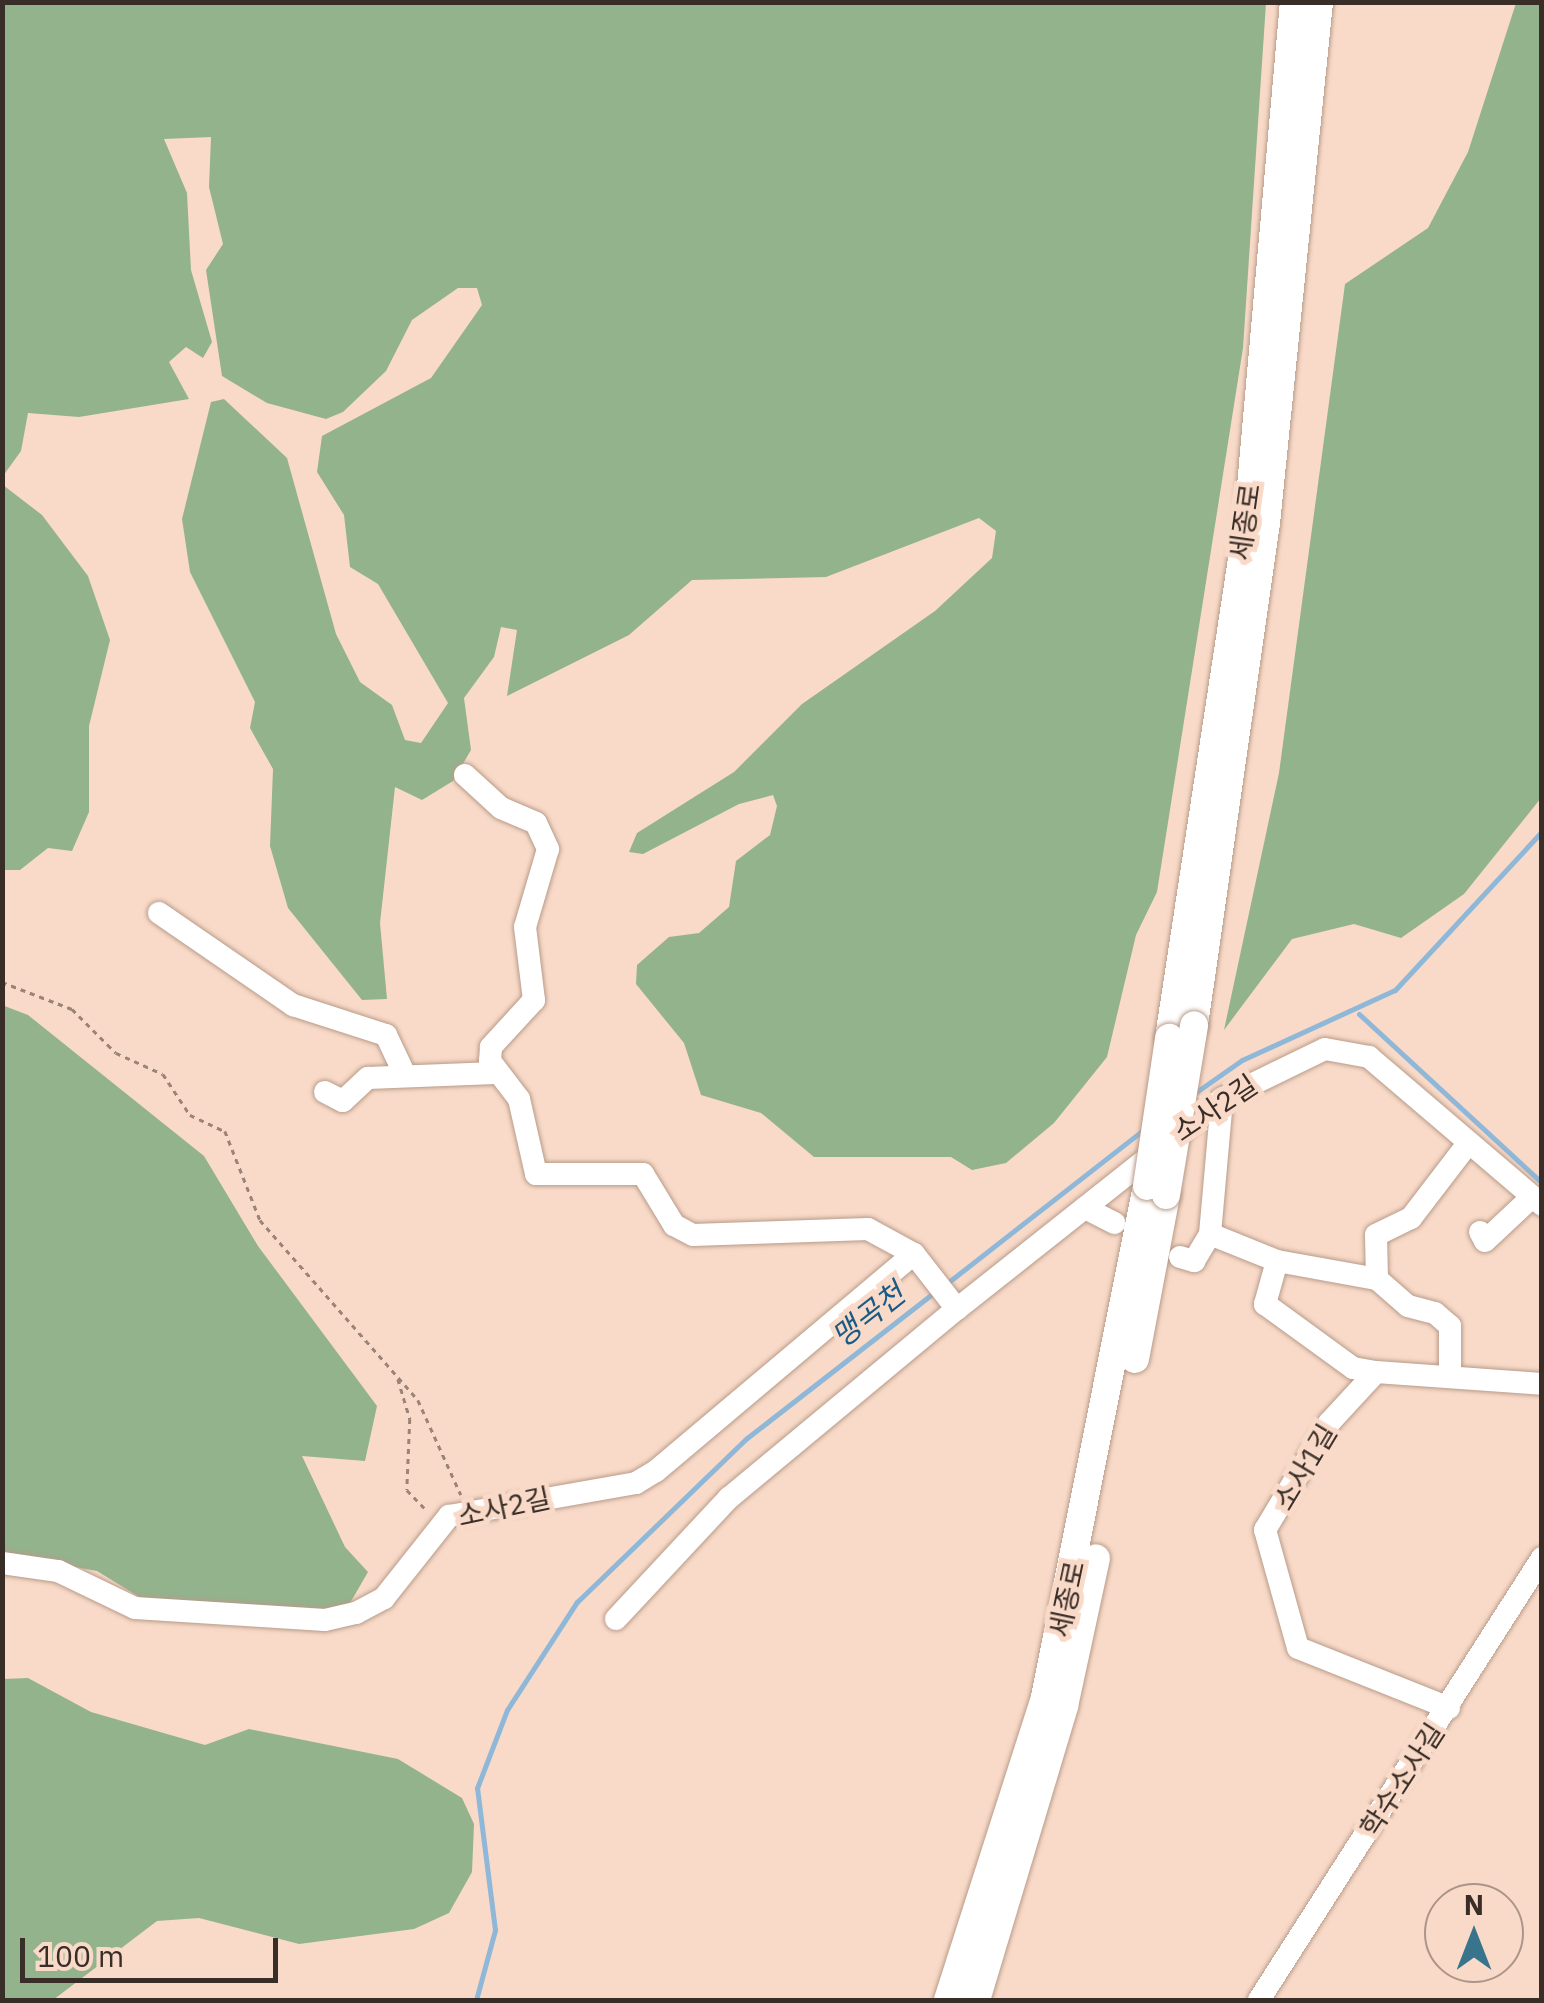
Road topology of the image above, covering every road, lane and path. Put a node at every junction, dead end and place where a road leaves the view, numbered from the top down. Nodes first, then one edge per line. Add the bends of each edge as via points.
1 (1294, 2) edge
2 (1319, 2) edge
3 (465, 775) dead end
4 (159, 913) dead end
5 (2, 982) edge
6 (1182, 1031) junction
7 (495, 1073) junction
8 (405, 1075) junction
9 (325, 1092) dead end
10 (1222, 1099) junction
11 (1466, 1146) junction
12 (1156, 1191) junction
13 (1536, 1201) edge
14 (1085, 1208) junction
15 (1114, 1223) dead end
16 (1480, 1232) dead end
17 (1210, 1234) junction
18 (916, 1256) junction
19 (1180, 1256) dead end
20 (1277, 1261) junction
21 (1377, 1280) junction
22 (955, 1305) junction
23 (1376, 1372) junction
24 (1450, 1376) junction
25 (397, 1378) junction
26 (1542, 1384) edge
27 (467, 1510) junction
28 (441, 1524) junction
29 (1542, 1558) edge
30 (2, 1563) edge
31 (616, 1619) dead end
32 (1449, 1708) junction
33 (948, 2000) edge
34 (976, 2000) edge
35 (1258, 2000) edge

1 - 6 main road, 세종로 via 1248,520
2 - 6 main road, 세종로 via 1266,522
3 - 7 street via 502,808 536,823 548,849 525,927 534,1000 491,1047
4 - 8 street via 293,1004 386,1036
5 - 25 path via 72,1010 116,1052 163,1074 190,1115 225,1131 260,1220
6 - 12 main road, bridge
7 - 8 street
7 - 18 street via 514,1087 529,1162 544,1179 632,1170 653,1181 683,1232 868,1229
8 - 9 street via 368,1078 343,1101
10 - 11 street, 소사2길 via 1308,1056 1345,1049 1369,1058
10 - 14 street, 소사2길
10 - 17 street
11 - 13 street, 소사2길
11 - 21 street via 1411,1218 1376,1235
12 - 33 main road, 세종로 via 1046,1697
12 - 34 main road, 세종로 via 1064,1706
13 - 16 street via 1486,1241
14 - 15 street
14 - 22 street, 소사2길
17 - 19 street via 1194,1261
17 - 20 street
18 - 22 street
18 - 27 street, 소사2길 via 636,1483
20 - 21 street
20 - 23 street via 1265,1304 1353,1368
21 - 24 street via 1450,1326
22 - 31 street, 소사2길 via 729,1498
23 - 24 street
23 - 32 street, 소사1길 via 1329,1423 1265,1530 1298,1648
24 - 26 street
25 - 27 path via 418,1400
25 - 28 path via 410,1419 407,1490
27 - 28 street, 소사2길
28 - 30 street, 소사2길 via 384,1598 325,1620 136,1608 58,1571
29 - 32 street, 학수소사길
32 - 35 street, 학수소사길

